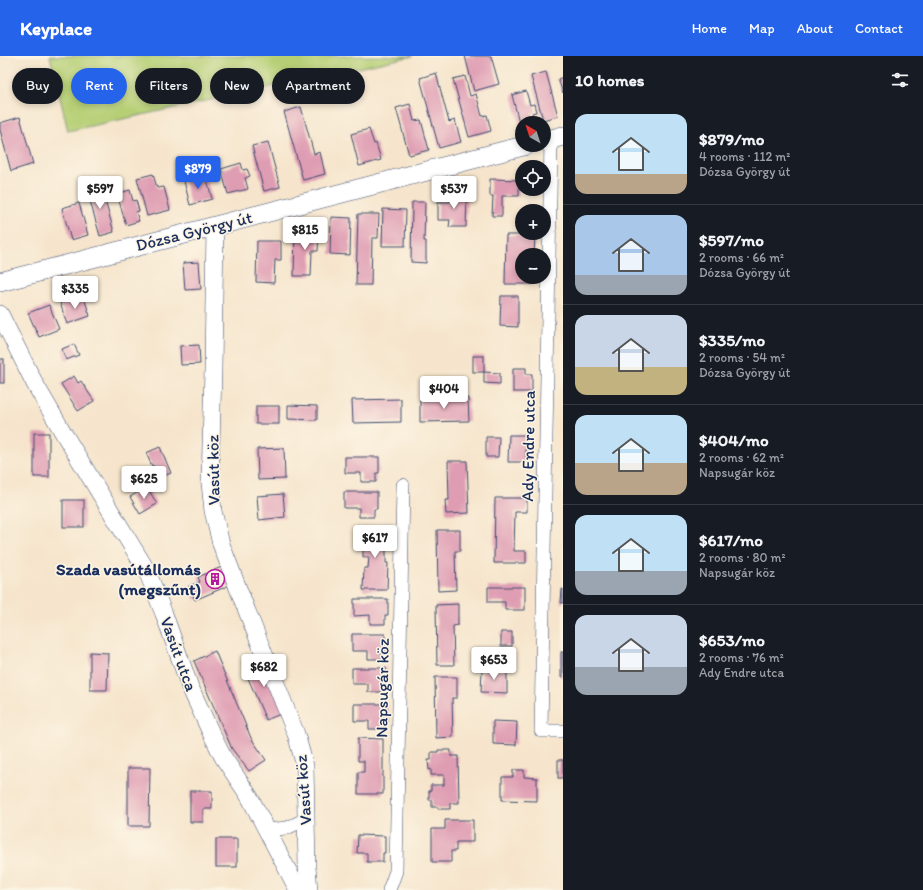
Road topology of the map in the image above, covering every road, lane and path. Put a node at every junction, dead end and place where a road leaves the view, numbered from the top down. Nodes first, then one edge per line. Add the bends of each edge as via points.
1 (553, 139) edge
2 (515, 148) edge
3 (215, 226) junction
4 (0, 282) edge
5 (0, 314) edge
6 (403, 485) dead end
7 (563, 731) edge
8 (306, 818) junction
9 (268, 830) junction
10 (298, 890) edge
11 (309, 890) edge
12 (389, 890) edge

1 - 7 street, Ady Endre utca via 541,731
2 - 3 main road, Dózsa György út
3 - 4 main road, Dózsa György út
3 - 8 street, Vasút köz via 210,483 213,511 224,551 296,734 305,766
5 - 9 street, Vasút utca via 64,434 147,571 190,686 211,734
6 - 12 street, Napsugár köz via 396,871
8 - 9 street via 287,828
8 - 11 street, Vasút köz
9 - 10 street, Vasút utca

